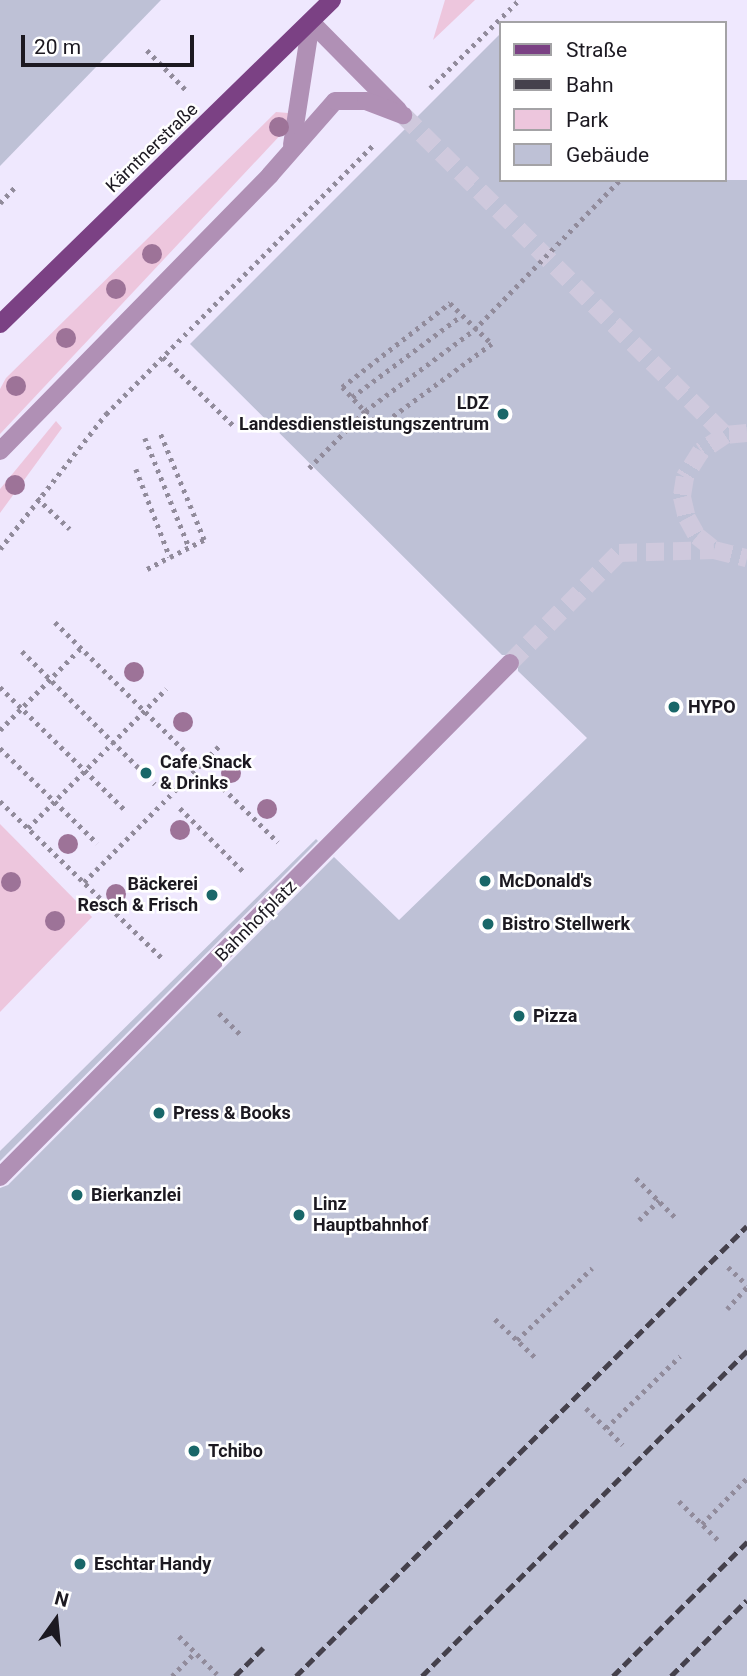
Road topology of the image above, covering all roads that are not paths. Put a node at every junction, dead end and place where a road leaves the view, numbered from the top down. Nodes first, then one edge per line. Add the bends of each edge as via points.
1 (331, 0) edge
2 (311, 22) junction
3 (292, 148) junction
4 (0, 324) edge
5 (0, 451) edge
6 (510, 663) tunnel mouth
7 (0, 1177) edge

1 - 2 main road, Kärntnerstraße
2 - 3 lane via 304,44 301,110
2 - 3 lane via 403,115 366,101 335,101
2 - 4 main road, Kärntnerstraße
3 - 5 lane
6 - 7 lane, Bahnhofplatz

